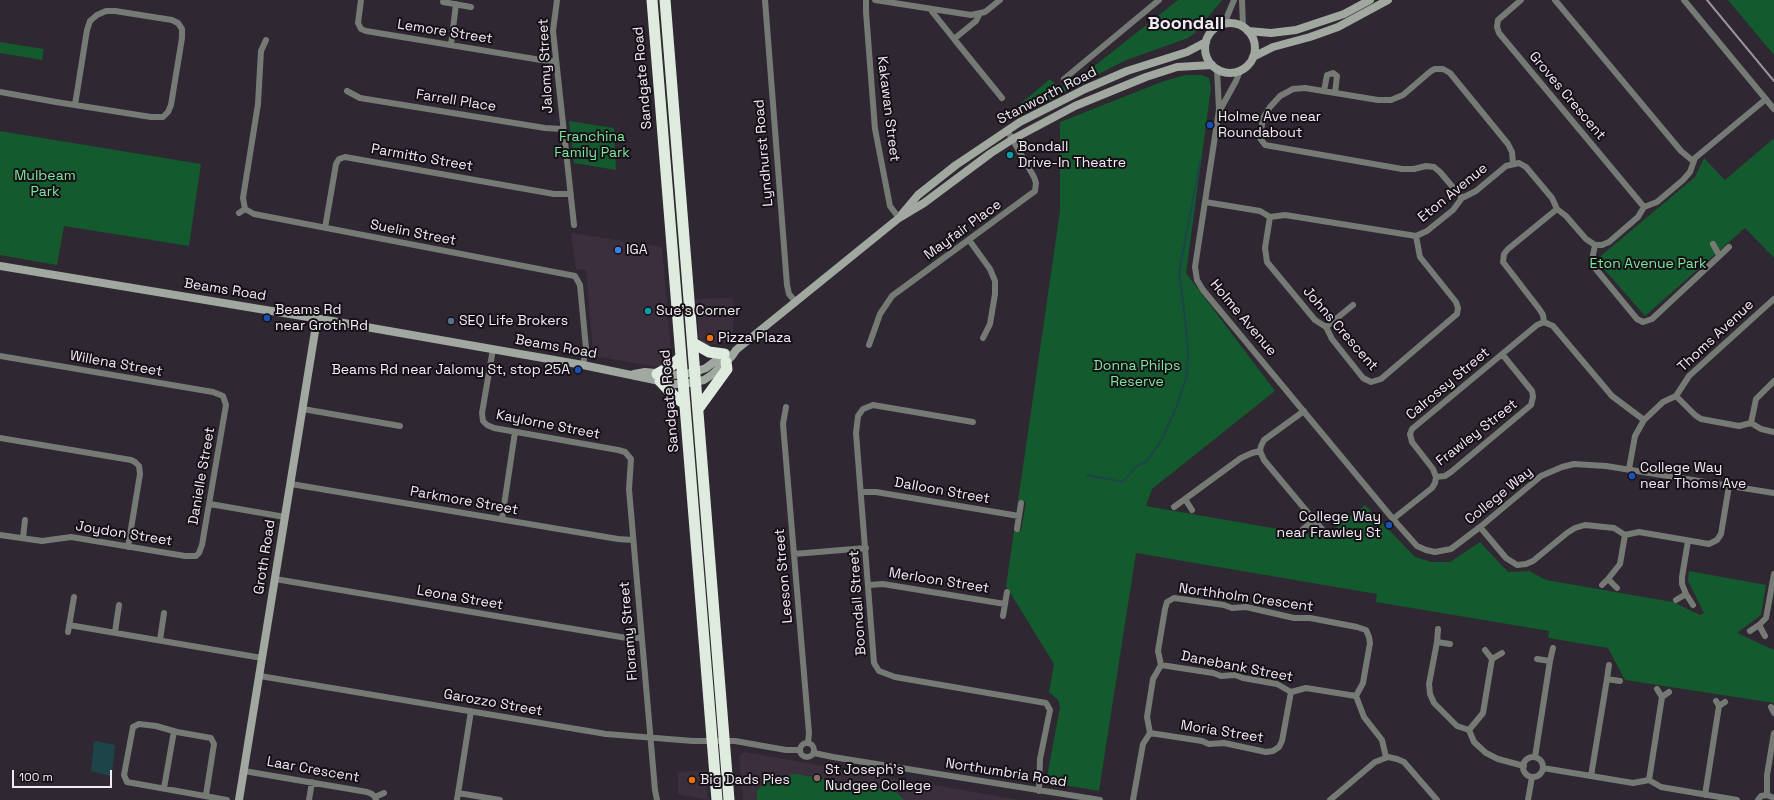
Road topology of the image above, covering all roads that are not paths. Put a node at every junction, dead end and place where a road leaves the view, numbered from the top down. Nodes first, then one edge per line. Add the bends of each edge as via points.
1 (361, 0) edge
2 (557, 0) edge
3 (652, 0) edge
4 (665, 0) edge
5 (765, 0) edge
6 (866, 0) edge
7 (875, 0) edge
8 (1000, 0) edge
9 (1159, 0) edge
10 (1234, 0) edge
11 (1242, 0) edge
12 (1370, 0) edge
13 (1388, 0) edge
14 (1521, 0) edge
15 (1555, 0) edge
16 (1684, 0) edge
17 (443, 2) dead end
18 (456, 4) junction
19 (471, 7) dead end
20 (930, 9) junction
21 (979, 15) junction
22 (1224, 24) junction
23 (1246, 29) junction
24 (954, 39) junction
25 (266, 40) dead end
26 (1206, 42) junction
27 (451, 45) junction
28 (1253, 57) junction
29 (555, 61) junction
30 (1215, 67) junction
31 (1240, 71) junction
32 (1064, 79) dead end
33 (347, 91) dead end
34 (1324, 91) junction
35 (0, 92) edge
36 (1335, 93) junction
37 (1002, 98) dead end
38 (1766, 99) junction
39 (75, 105) junction
40 (1774, 109) edge
41 (1219, 110) junction
42 (562, 129) junction
43 (1007, 130) junction
44 (1013, 139) junction
45 (1693, 161) junction
46 (1513, 163) junction
47 (570, 194) junction
48 (1462, 198) junction
49 (1205, 202) junction
50 (1644, 207) junction
51 (245, 209) junction
52 (1557, 209) junction
53 (239, 213) dead end
54 (1270, 217) junction
55 (899, 218) junction
56 (574, 226) dead end
57 (325, 228) junction
58 (1416, 236) junction
59 (969, 240) junction
60 (1713, 244) dead end
61 (1595, 245) junction
62 (1729, 247) dead end
63 (1719, 255) junction
64 (0, 266) edge
65 (1774, 299) edge
66 (795, 302) junction
67 (1353, 305) dead end
68 (317, 319) junction
69 (1544, 322) junction
70 (1326, 327) junction
71 (983, 338) dead end
72 (693, 343) junction
73 (869, 345) dead end
74 (493, 349) junction
75 (1502, 354) junction
76 (0, 356) edge
77 (681, 356) junction
78 (725, 358) junction
79 (583, 364) junction
80 (658, 377) junction
81 (696, 377) junction
82 (683, 379) junction
83 (1774, 381) edge
84 (1676, 396) junction
85 (225, 399) joint
86 (685, 404) junction
87 (786, 407) dead end
88 (303, 409) junction
89 (698, 409) junction
90 (1304, 411) junction
91 (1644, 420) junction
92 (973, 422) dead end
93 (1751, 423) junction
94 (400, 426) dead end
95 (515, 432) junction
96 (1774, 432) edge
97 (0, 438) edge
98 (1260, 451) junction
99 (632, 459) joint
100 (1629, 469) junction
101 (1436, 477) junction
102 (291, 484) junction
103 (1729, 486) junction
104 (861, 492) junction
105 (1774, 493) edge
106 (1185, 500) junction
107 (1021, 503) dead end
108 (210, 504) junction
109 (1174, 507) dead end
110 (1192, 510) dead end
111 (285, 516) junction
112 (1019, 516) junction
113 (502, 519) junction
114 (1393, 519) junction
115 (25, 520) dead end
116 (1314, 520) junction
117 (1480, 527) junction
118 (1017, 529) dead end
119 (1303, 529) dead end
120 (1322, 529) dead end
121 (0, 535) edge
122 (1625, 535) junction
123 (23, 538) junction
124 (633, 540) junction
125 (1688, 541) junction
126 (128, 547) junction
127 (866, 548) junction
128 (794, 554) junction
129 (196, 556) joint
130 (1774, 574) edge
131 (275, 579) junction
132 (1608, 579) junction
133 (869, 585) junction
134 (1602, 585) dead end
135 (1617, 588) dead end
136 (1007, 592) dead end
137 (1686, 594) junction
138 (74, 597) dead end
139 (1676, 600) dead end
140 (1005, 604) junction
141 (119, 605) dead end
142 (1693, 605) dead end
143 (164, 613) dead end
144 (1003, 616) dead end
145 (69, 625) junction
146 (1759, 625) junction
147 (1438, 629) dead end
148 (1750, 631) dead end
149 (68, 632) dead end
150 (115, 632) junction
151 (1766, 636) dead end
152 (642, 638) junction
153 (160, 640) junction
154 (1437, 642) junction
155 (1450, 644) dead end
156 (1553, 648) dead end
157 (1485, 650) dead end
158 (1502, 653) dead end
159 (262, 658) junction
160 (1492, 659) junction
161 (1537, 659) dead end
162 (1550, 661) junction
163 (1161, 665) junction
164 (1609, 665) dead end
165 (260, 676) junction
166 (1607, 679) junction
167 (1620, 681) dead end
168 (1657, 689) dead end
169 (1291, 692) junction
170 (1669, 692) dead end
171 (1356, 696) junction
172 (1662, 697) junction
173 (1720, 703) dead end
174 (471, 711) junction
175 (1469, 730) junction
176 (174, 731) junction
177 (1150, 733) junction
178 (1774, 734) edge
179 (650, 738) junction
180 (718, 740) junction
181 (808, 743) junction
182 (800, 750) junction
183 (814, 752) junction
184 (1386, 757) junction
185 (1535, 757) junction
186 (1524, 766) junction
187 (1543, 768) junction
188 (244, 771) junction
189 (1591, 776) junction
190 (1532, 777) junction
191 (1649, 780) junction
192 (312, 782) junction
193 (164, 788) junction
194 (1039, 790) junction
195 (384, 793) dead end
196 (458, 793) junction
197 (206, 795) junction
198 (1705, 795) junction
199 (1767, 795) junction
200 (1774, 798) edge
201 (376, 799) edge
202 (227, 800) edge
203 (239, 800) edge
204 (309, 800) edge
205 (456, 800) edge
206 (500, 800) edge
207 (657, 800) edge
208 (717, 800) edge
209 (729, 800) edge
210 (1100, 800) edge
211 (1133, 800) edge
212 (1330, 800) edge
213 (1437, 800) edge
214 (1528, 800) edge
215 (1737, 800) edge
216 (1758, 800) edge

1 - 27 street, Lemore Street via 358,23 364,30
2 - 29 street, Jalomy Street via 553,25
3 - 77 highway, Sandgate Road
4 - 72 highway, Sandgate Road
5 - 66 street, Lyndhurst Road via 787,285 789,294
6 - 55 street, Kakawan Street via 875,129 890,206
7 - 20 street
8 - 21 street
9 - 32 street, Stanworth Road
10 - 22 street
11 - 23 street
12 - 23 main road via 1344,14 1296,30 1271,33
13 - 28 main road via 1338,27 1272,47
14 - 50 street, Groves Crescent via 1498,20 1499,33
15 - 45 street via 1681,151
16 - 38 street
17 - 18 street
18 - 19 street
18 - 27 street
20 - 21 street
20 - 24 street
21 - 24 street via 976,21
22 - 23 main road via 1230,23
22 - 26 main road via 1212,31
23 - 28 main road via 1254,44
24 - 37 street
25 - 51 street via 261,51 258,104 243,198
26 - 30 main road via 1207,58
26 - 43 main road, Stanworth Road via 1187,52 1085,89
27 - 29 street, Lemore Street
28 - 31 main road
29 - 42 street, Jalomy Street
30 - 31 main road via 1225,72
30 - 41 street, Holme Avenue
30 - 44 main road, Stanworth Road via 1177,67 1146,77 1076,106
31 - 41 street, Holme Avenue
33 - 42 street, Farrell Place via 360,98
34 - 36 street
34 - 36 street via 1327,75 1333,73 1337,76
34 - 48 street via 1299,88 1289,90 1280,96 1263,118 1260,134 1262,143 1284,150 1402,169 1434,167
35 - 39 street
36 - 46 street via 1391,100 1403,95 1431,71 1443,69 1450,74 1508,144
38 - 40 street
38 - 45 street
39 - 39 street via 153,118 166,115 171,105 182,38 182,30 178,23 115,11 97,15 90,21 87,30
41 - 49 street, Holme Avenue
42 - 47 street, Jalomy Street
43 - 44 street, Mayfair Place
43 - 55 main road, Stanworth Road via 962,160 918,195
44 - 55 main road, Stanworth Road
44 - 59 street, Mayfair Place via 1034,177 1035,191
45 - 50 street via 1690,172 1683,180 1657,202
46 - 48 street, Eton Avenue via 1476,192
46 - 52 street via 1526,166 1552,198
47 - 56 street, Jalomy Street
47 - 57 street, Parmitto Street via 554,194 345,157 339,159 336,164
48 - 58 street, Eton Avenue via 1453,210 1427,231
49 - 54 street, Eton Avenue via 1260,211
49 - 90 street, Holme Avenue via 1195,267 1199,284
50 - 61 street via 1638,217 1608,242
51 - 53 street
51 - 57 street, Suelin Street via 254,214
52 - 61 street
52 - 69 street via 1508,249 1502,260 1543,313
54 - 58 street, Eton Avenue via 1285,215
54 - 70 street, Johns Crescent via 1265,248 1267,262 1316,320
55 - 66 main road, Stanworth Road
57 - 79 street, Suelin Street via 578,279 586,348
58 - 70 street, Johns Crescent via 1420,257 1458,305 1455,317 1381,379 1371,382 1363,378 1332,339
59 - 71 street via 990,269 995,281 990,324
59 - 73 street, Mayfair Place via 892,296 880,314
60 - 63 street
61 - 63 street via 1592,260 1595,268 1642,322 1652,319
62 - 63 street
64 - 68 main road, Beams Road
65 - 84 street, Thoms Avenue via 1689,376
66 - 78 main road, Stanworth Road
67 - 70 street
68 - 74 main road, Beams Road
68 - 88 main road, Groth Road
69 - 75 street, Calrossy Street
69 - 91 street via 1554,326 1612,396
72 - 78 highway
72 - 81 highway, Sandgate Road
74 - 79 main road, Beams Road
74 - 95 street, Kaylorne Street via 482,419 491,428
75 - 101 street, Calrossy Street via 1411,431 1413,445 1433,469
75 - 101 street, Frawley Street via 1530,388 1533,394 1532,402 1451,472
76 - 85 street, Willena Street via 213,392
77 - 80 highway
77 - 82 highway, Sandgate Road
78 - 81 main road, Stanworth Road via 707,378
78 - 89 highway via 727,369
79 - 80 main road, Beams Road via 643,378
80 - 82 main road, Beams Road
80 - 86 highway via 676,398
81 - 82 main road, Stanworth Road
81 - 89 highway, Sandgate Road
82 - 86 highway, Sandgate Road
83 - 93 street via 1756,399
84 - 91 street, Thoms Avenue via 1663,402
84 - 93 street via 1701,419 1739,426
85 - 108 street, Danielle Street via 226,408
86 - 180 highway, Sandgate Road
87 - 128 street, Leeson Street via 783,424
88 - 94 street
88 - 102 main road, Groth Road
89 - 180 highway, Sandgate Road
90 - 98 street via 1264,440
90 - 114 street, College Way
91 - 100 street, Thoms Avenue via 1635,436
92 - 104 street, Boondall Street via 876,406 863,408 856,426
93 - 96 street
95 - 99 street, Kaylorne Street via 618,450 625,452
95 - 113 street
97 - 126 street via 135,462 140,474
98 - 106 street via 1241,458
98 - 116 street via 1264,460
99 - 124 street, Floramy Street via 629,490
100 - 103 street, College Way
100 - 117 street, College Way via 1589,464 1567,465 1556,469 1541,476
101 - 114 street, Frawley Street via 1432,488
102 - 111 main road, Groth Road
102 - 113 street, Parkmore Street
103 - 105 street, College Way
103 - 125 street via 1720,537 1709,544
104 - 112 street, Dalloon Street via 876,492
104 - 127 street, Boondall Street
106 - 109 street
106 - 110 street
107 - 112 street
108 - 111 street
108 - 129 street, Danielle Street via 202,548
111 - 131 main road, Groth Road
112 - 118 street
113 - 124 street, Parkmore Street
114 - 117 street, College Way via 1414,544 1435,552 1451,549
115 - 123 street
116 - 119 street
116 - 120 street
117 - 122 street via 1510,562 1522,565 1533,561 1567,533 1580,526 1614,528
121 - 123 street, Joydon Street
122 - 125 street via 1640,532
122 - 132 street via 1620,564
123 - 126 street, Joydon Street via 42,541 71,537
124 - 152 street, Floramy Street
125 - 137 street via 1682,577
126 - 129 street, Joydon Street
127 - 128 street
127 - 133 street, Boondall Street
128 - 181 street, Leeson Street
130 - 146 street via 1766,618
131 - 152 street, Leona Street via 627,638
131 - 159 main road, Groth Road
132 - 134 street
132 - 135 street
133 - 140 street, Merloon Street via 883,584
133 - 194 street, Boondall Street via 874,663 882,674 1048,704 1050,712 1041,754
136 - 140 street, Merloon Street
137 - 139 street
137 - 142 street
138 - 145 street
140 - 144 street, Merloon Street
141 - 150 street
143 - 153 street
145 - 149 street
145 - 150 street
146 - 148 street
146 - 151 street
147 - 154 street
150 - 153 street
152 - 179 street, Floramy Street
153 - 159 street
154 - 155 street
154 - 175 street via 1429,684 1430,694 1434,703 1455,723
156 - 162 street
157 - 160 street
158 - 160 street
159 - 165 main road, Groth Road
160 - 175 street via 1483,713
161 - 162 street
162 - 185 street
163 - 169 street, Danebank Street via 1220,676 1235,675 1277,684
163 - 171 street, Northholm Crescent via 1158,649 1166,605 1171,599 1180,598 1232,608 1246,607 1366,630 1370,636 1370,643 1363,684
163 - 177 street via 1153,679 1147,717
164 - 166 street
165 - 174 street, Garozzo Street
165 - 188 main road, Groth Road
166 - 167 street
166 - 189 street
168 - 172 street
169 - 171 street, Danebank Street via 1306,688
169 - 177 street, Moria Street via 1282,741 1273,751 1266,752 1224,743 1209,744
170 - 172 street
171 - 184 street via 1364,717 1382,740
172 - 191 street
173 - 198 street
174 - 179 street, Garozzo Street via 606,734
174 - 196 street
175 - 186 street via 1474,742 1486,753
176 - 193 street
176 - 193 street via 141,724 134,726 131,732 125,780 131,784
176 - 197 street via 214,741
177 - 211 street via 1142,744
178 - 199 street via 1767,775
179 - 180 street, Garozzo Street
179 - 207 street, Floramy Street
180 - 182 street
180 - 208 highway, Sandgate Road
180 - 209 highway, Sandgate Road
181 - 182 street via 802,745
181 - 183 street via 813,746
182 - 183 street via 806,757
183 - 194 street, Northumbria Road
184 - 212 street via 1375,762
184 - 213 street via 1398,758 1404,762
185 - 186 street via 1526,760
185 - 187 street via 1542,762
186 - 190 street via 1527,774
187 - 189 street
187 - 190 street via 1538,776
188 - 192 street, Laar Crescent
188 - 203 main road, Groth Road
189 - 191 street via 1635,783
190 - 214 street
191 - 198 street via 1661,787
192 - 201 street, Laar Crescent via 367,792
192 - 204 street
193 - 197 street
194 - 210 street, Northumbria Road
195 - 201 street, Laar Crescent
196 - 205 street
196 - 206 street
197 - 202 street
198 - 215 street
199 - 200 street
199 - 216 street via 1761,796

